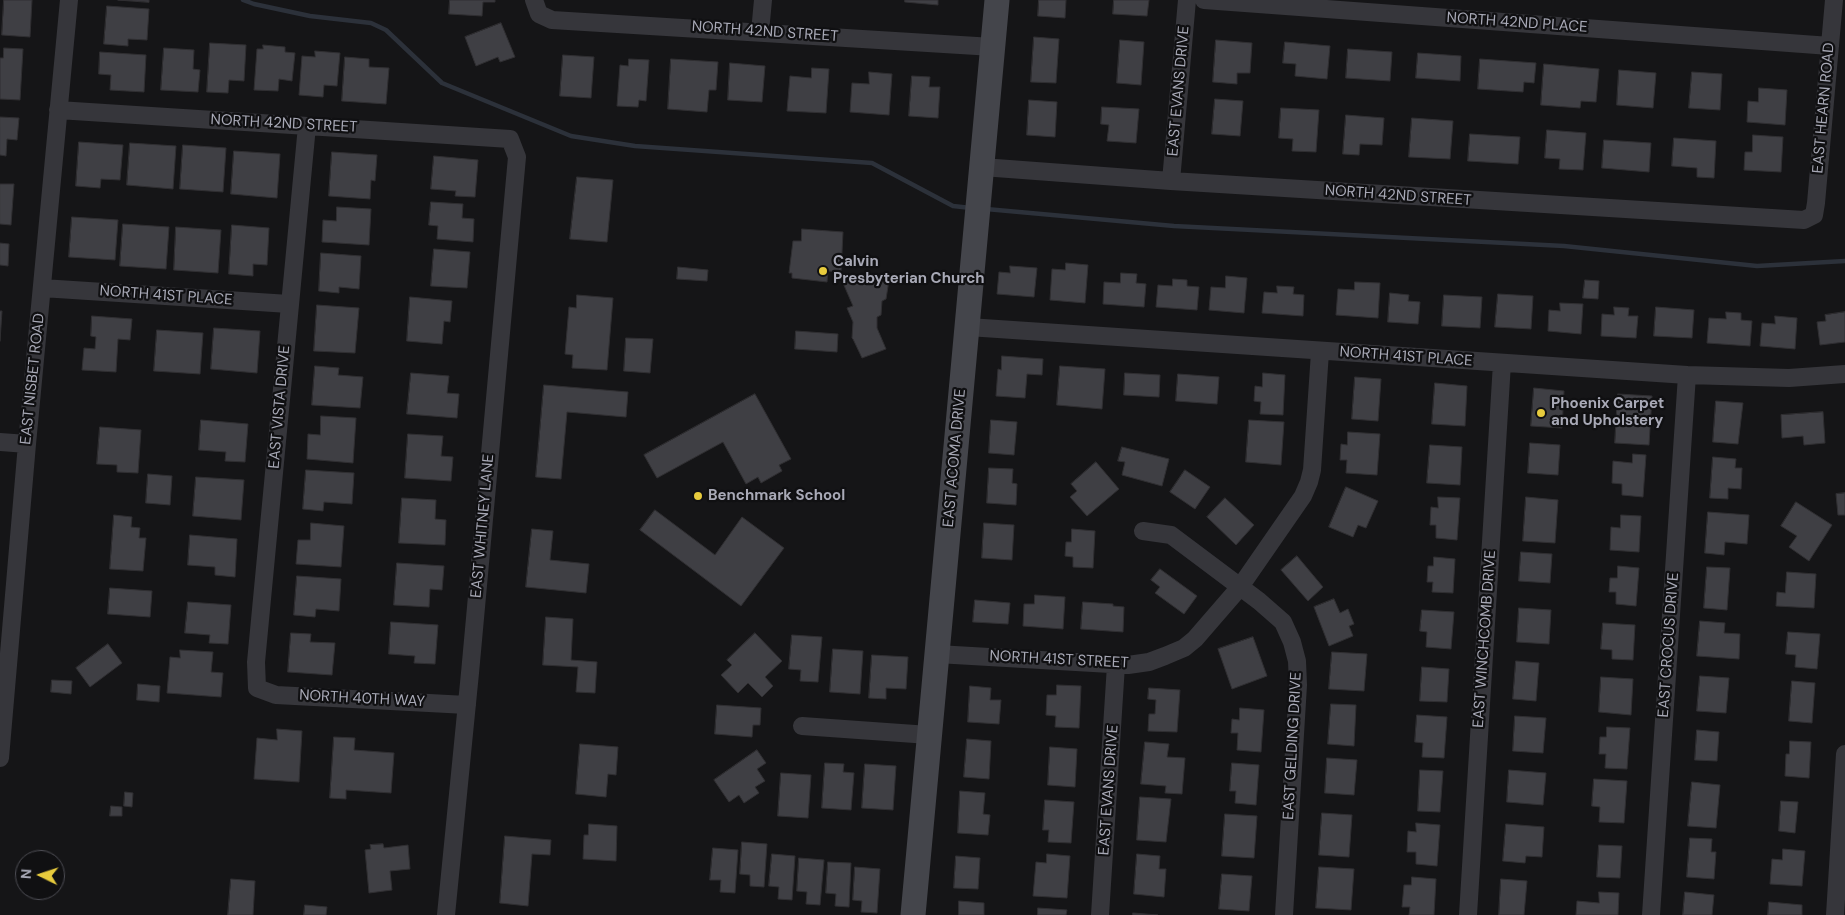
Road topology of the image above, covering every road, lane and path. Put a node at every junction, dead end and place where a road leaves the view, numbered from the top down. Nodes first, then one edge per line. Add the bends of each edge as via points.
1 (69, 0) edge
2 (763, 0) edge
3 (997, 0) edge
4 (1187, 0) edge
5 (1204, 0) edge
6 (1834, 0) edge
7 (536, 7) edge
8 (760, 32) junction
9 (1830, 46) junction
10 (993, 47) junction
11 (58, 110) junction
12 (306, 126) junction
13 (510, 138) joint
14 (981, 175) junction
15 (1171, 181) junction
16 (1814, 215) joint
17 (42, 288) junction
18 (290, 304) junction
19 (968, 327) junction
20 (1320, 352) junction
21 (1502, 363) junction
22 (1845, 374) edge
23 (1687, 375) junction
24 (0, 442) edge
25 (27, 444) junction
26 (1143, 531) dead end
27 (1240, 587) junction
28 (937, 654) junction
29 (1116, 665) junction
30 (257, 688) joint
31 (467, 705) junction
32 (802, 726) dead end
33 (929, 735) junction
34 (1845, 754) edge
35 (0, 758) edge
36 (446, 915) edge
37 (913, 915) edge
38 (1100, 915) edge
39 (1284, 915) edge
40 (1468, 915) edge
41 (1651, 915) edge
42 (1835, 915) edge

1 - 11 street, EAST NISBET ROAD
2 - 8 street
3 - 10 street, EAST ACOMA DRIVE
4 - 15 street, EAST EVANS DRIVE
5 - 9 street, NORTH 42ND PLACE
6 - 9 street, EAST HEARN ROAD
7 - 8 street, NORTH 42ND STREET via 552,20
8 - 10 street, NORTH 42ND STREET
9 - 16 street, EAST HEARN ROAD
10 - 14 street, EAST ACOMA DRIVE
11 - 12 street, NORTH 42ND STREET
11 - 17 street, EAST NISBET ROAD
12 - 13 street, NORTH 42ND STREET
12 - 18 street, EAST VISTA DRIVE
13 - 31 street, EAST WHITNEY LANE via 517,157
14 - 15 street, NORTH 42ND STREET
14 - 19 street, EAST ACOMA DRIVE
15 - 16 street, NORTH 42ND STREET via 1804,220
17 - 18 street, NORTH 41ST PLACE
17 - 25 street, EAST NISBET ROAD
18 - 30 street, EAST VISTA DRIVE via 256,662
19 - 20 street, NORTH 41ST PLACE
19 - 28 street, EAST ACOMA DRIVE
20 - 21 street, NORTH 41ST PLACE
20 - 27 street via 1309,482 1291,516
21 - 23 street, NORTH 41ST PLACE
21 - 40 street, EAST WINCHCOMB DRIVE
22 - 23 street, NORTH 41ST PLACE via 1790,378
23 - 41 street, EAST CROCUS DRIVE
24 - 25 street
25 - 35 street, EAST NISBET ROAD
26 - 27 street, EAST GELDING DRIVE via 1171,536
27 - 29 street, NORTH 41ST STREET via 1184,648 1149,662
27 - 39 street, EAST GELDING DRIVE via 1282,622 1297,661 1298,695
28 - 29 street, NORTH 41ST STREET
28 - 33 street, EAST ACOMA DRIVE
29 - 38 street, EAST EVANS DRIVE
30 - 31 street, NORTH 40TH WAY via 276,695
31 - 36 street, EAST WHITNEY LANE
32 - 33 street
33 - 37 street, EAST ACOMA DRIVE
34 - 42 street

